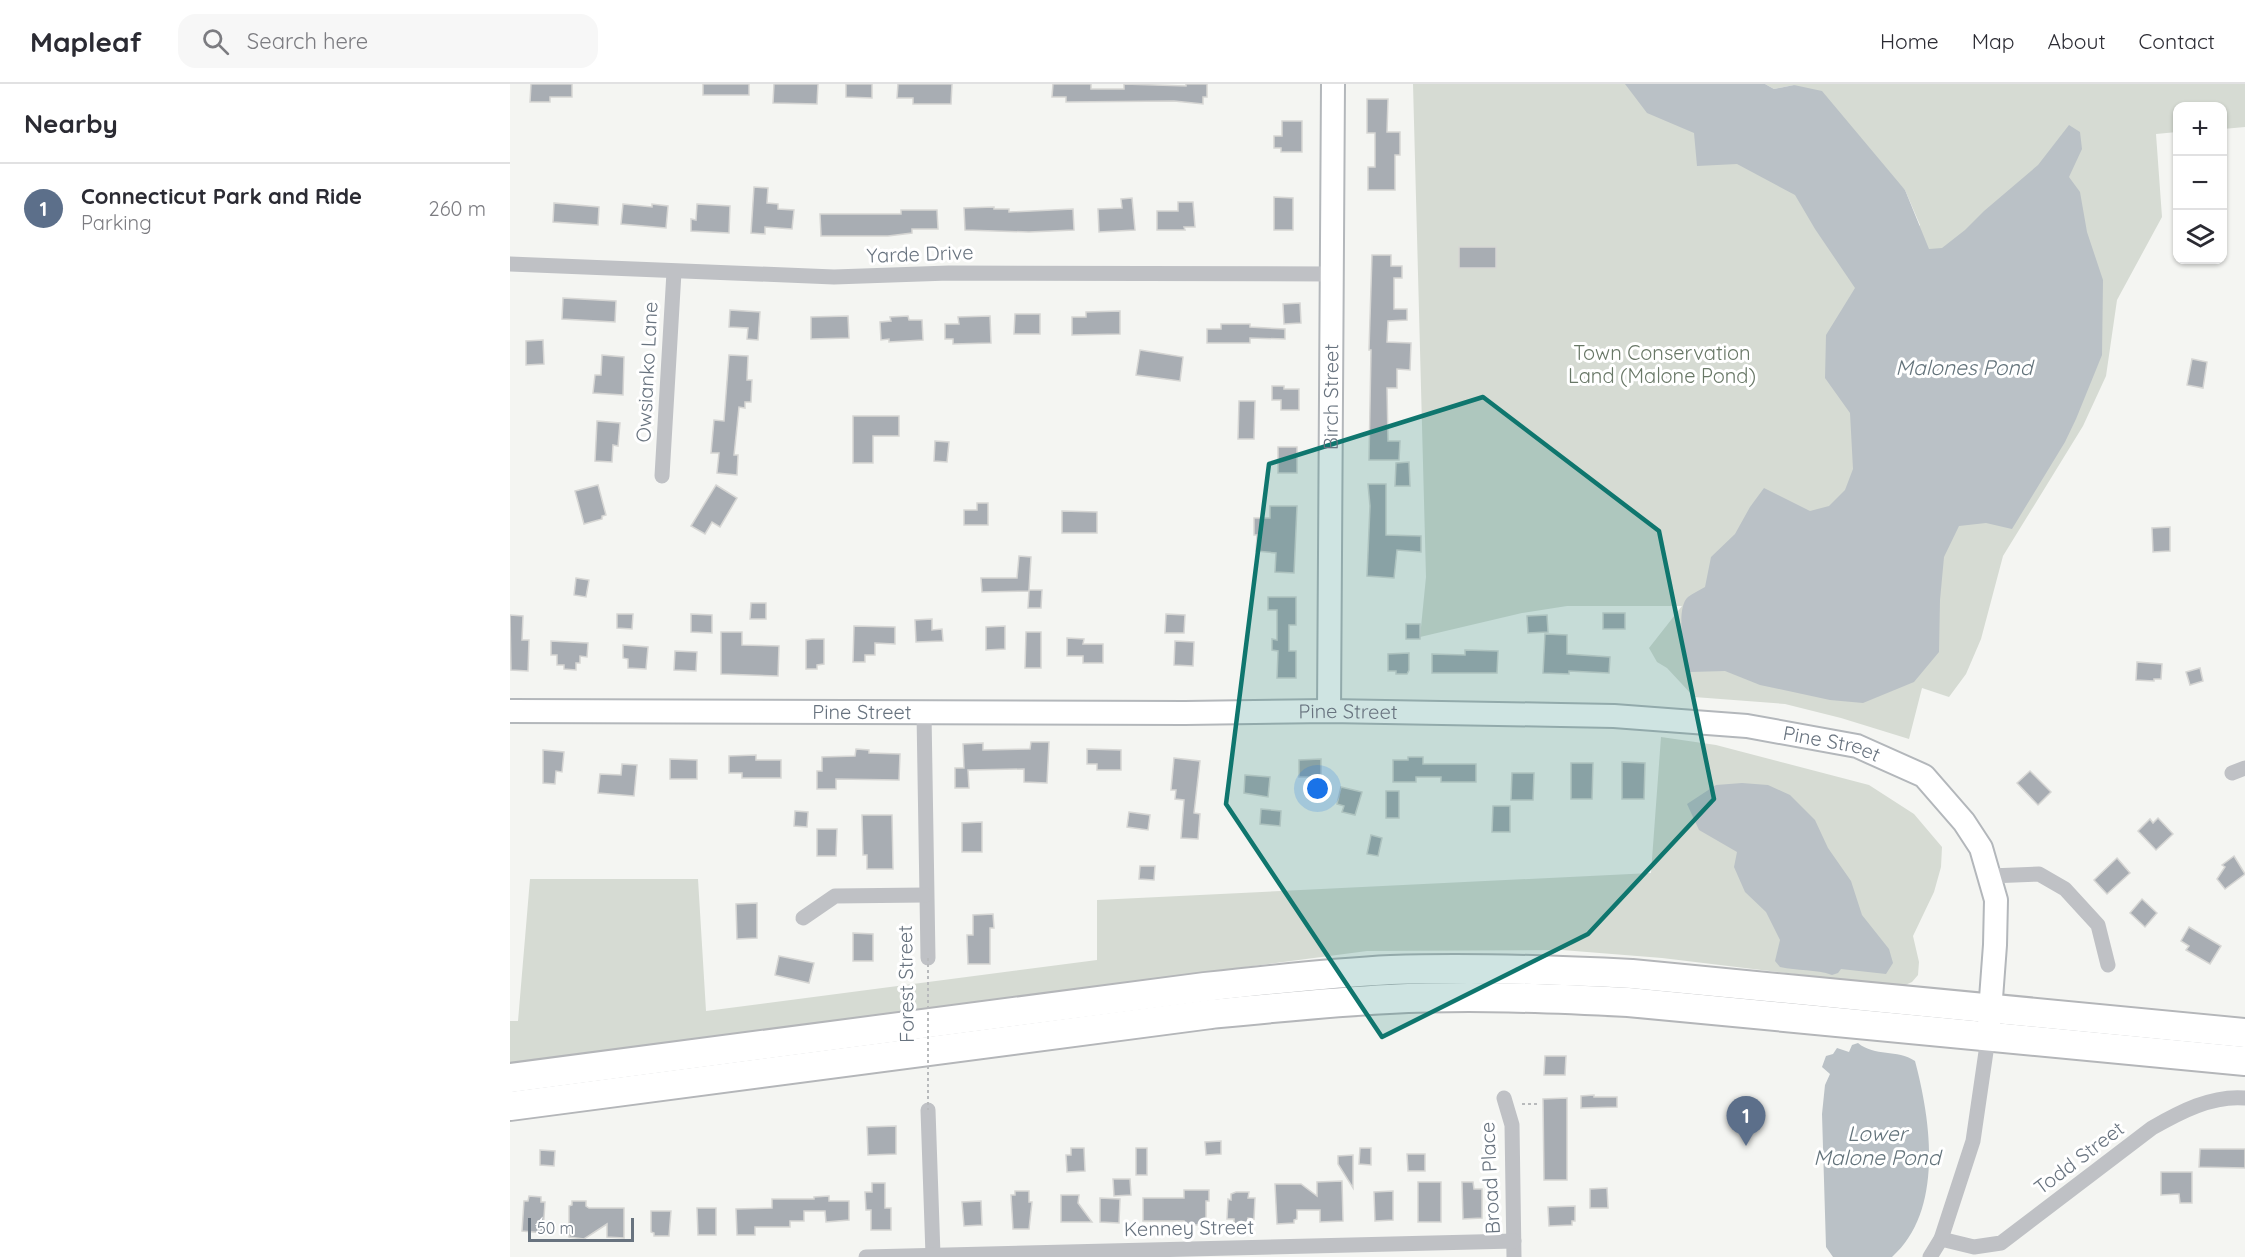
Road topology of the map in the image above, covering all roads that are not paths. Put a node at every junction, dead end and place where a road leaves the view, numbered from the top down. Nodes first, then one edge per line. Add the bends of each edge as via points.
1 (1333, 84) edge
2 (510, 264) edge
3 (674, 272) junction
4 (1331, 273) junction
5 (662, 476) dead end
6 (510, 711) edge
7 (1329, 711) junction
8 (924, 713) junction
9 (1990, 876) junction
10 (925, 895) junction
11 (803, 918) dead end
12 (928, 957) road end
13 (2108, 965) dead end
14 (1991, 1009) junction
15 (2245, 1034) edge
16 (1988, 1038) junction
17 (2245, 1061) edge
18 (510, 1078) edge
19 (1504, 1098) dead end
20 (2245, 1098) edge
21 (510, 1106) edge
22 (928, 1110) road end
23 (1941, 1239) junction
24 (1514, 1241) junction
25 (933, 1255) junction
26 (866, 1257) edge
27 (1514, 1257) edge
28 (1930, 1257) edge

1 - 4 main road, Birch Street
2 - 3 street, Yarde Drive
3 - 4 street, Yarde Drive via 834,278 949,273
3 - 5 street, Owsianko Lane
4 - 7 main road, Birch Street
6 - 8 main road, Pine Street
7 - 8 main road, Pine Street
7 - 9 main road, Pine Street via 1614,716 1747,726 1857,746 1924,776 1964,822 1981,848
8 - 10 street, Forest Street
9 - 13 street via 2039,874 2065,889 2097,925
9 - 14 main road, Pine Street via 1996,900
10 - 11 street via 835,896
10 - 12 street, Forest Street
14 - 15 highway
14 - 16 main road, Pine Street
14 - 18 highway via 1632,974 1391,970 1205,987
16 - 17 highway
16 - 21 highway via 1628,1002 1482,997 1392,999 1211,1014
16 - 23 street via 1973,1141
19 - 24 street, Broad Place via 1512,1125
20 - 23 street, Todd Street via 2194,1106 2152,1128 2001,1243 1974,1247
22 - 25 street
23 - 28 street
24 - 25 street, Kenney Street
24 - 27 street, Broad Place
25 - 26 street, Kenney Street

